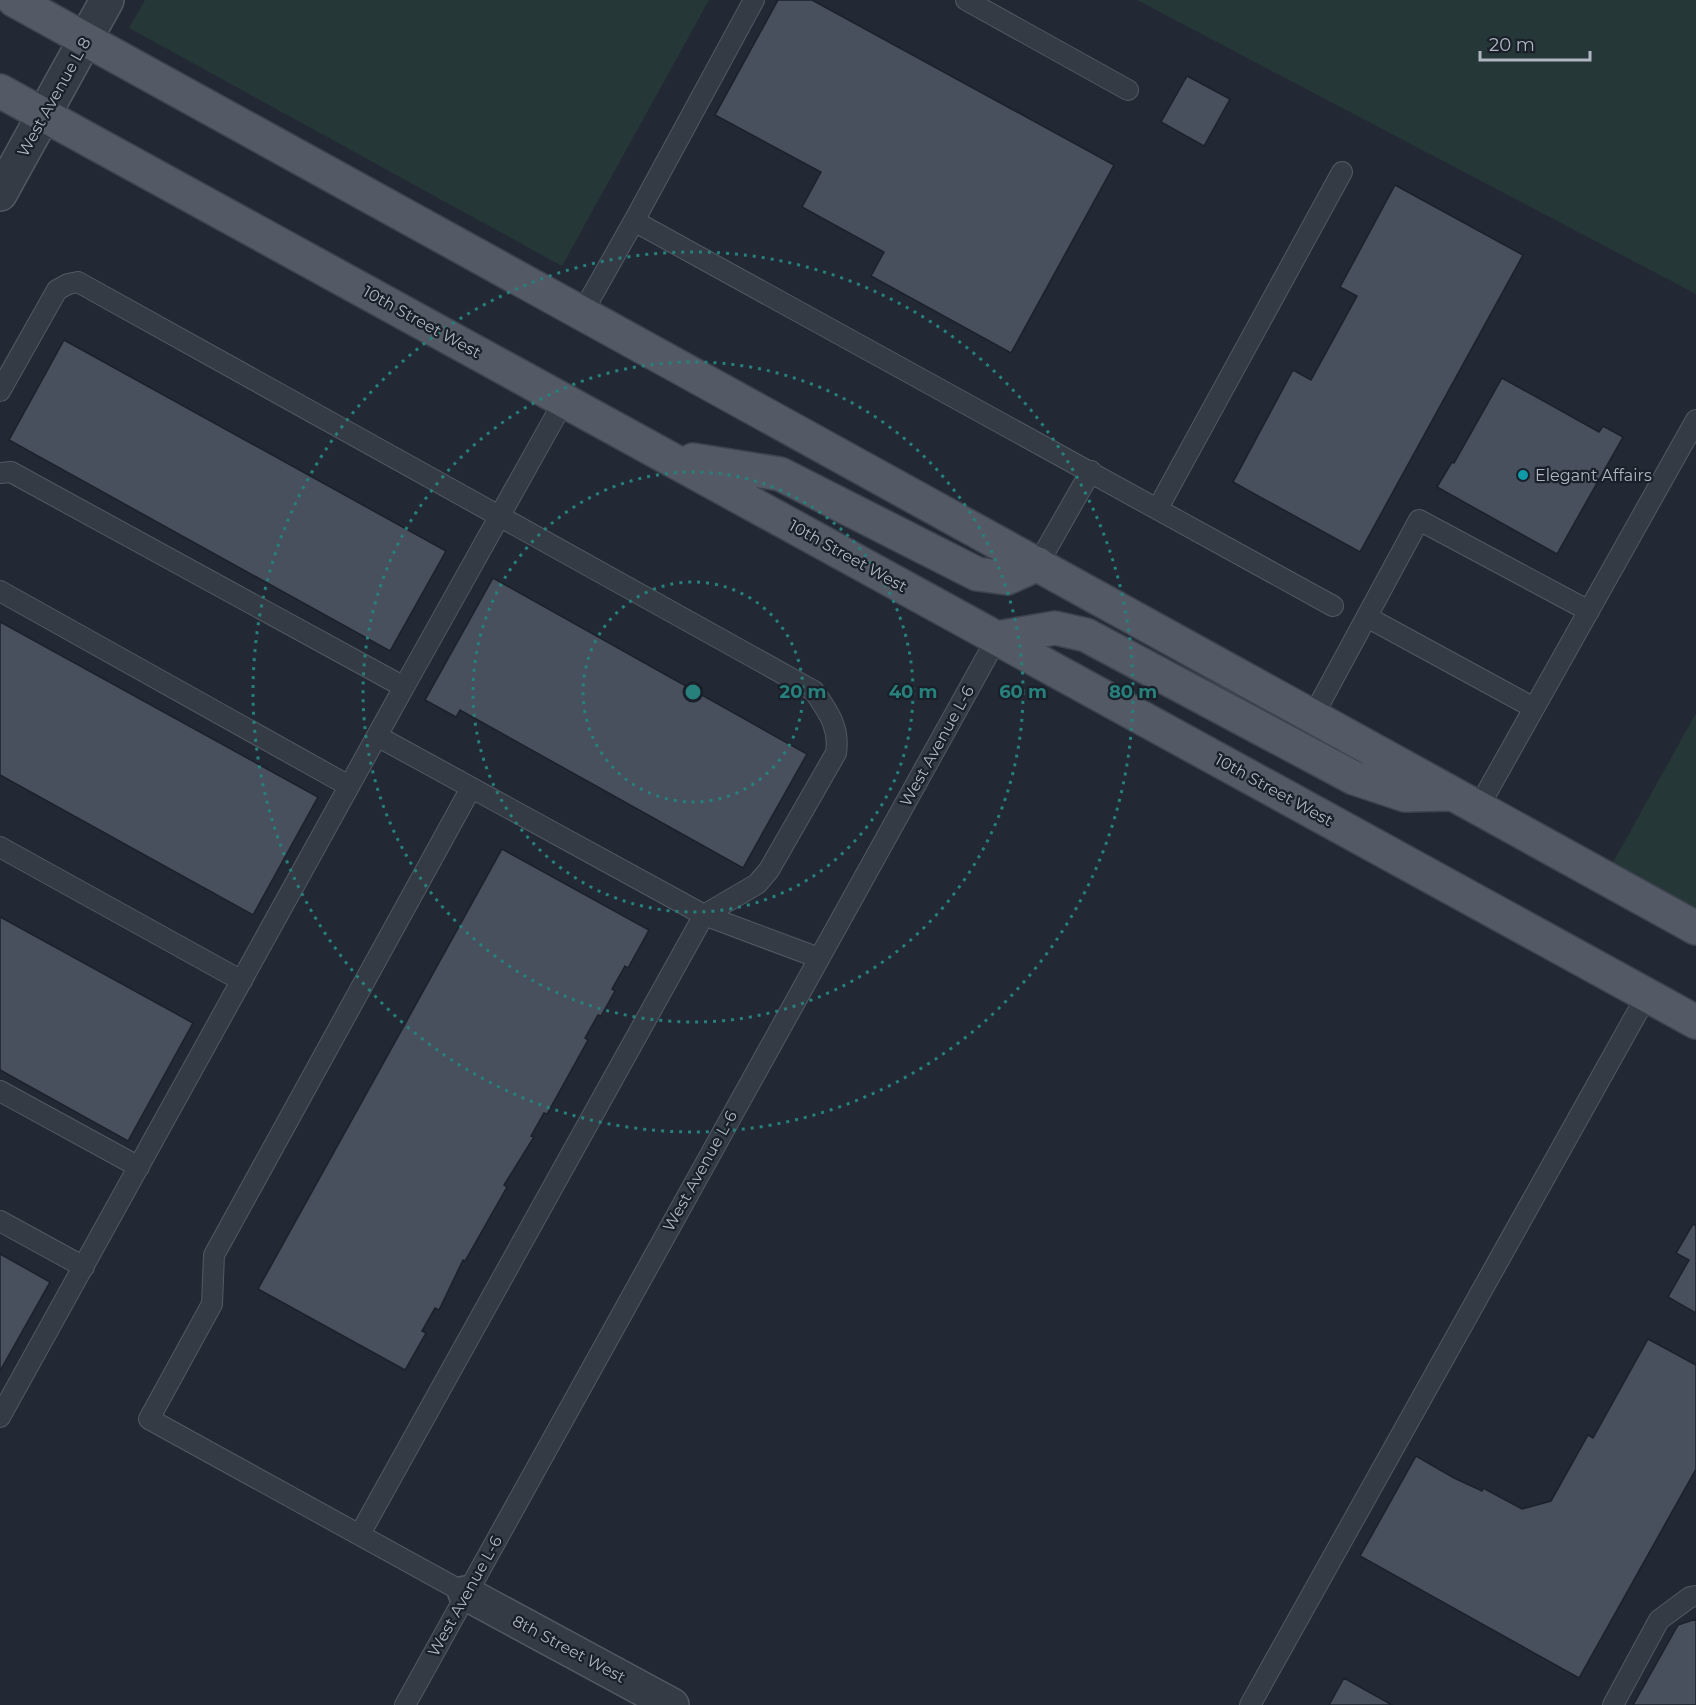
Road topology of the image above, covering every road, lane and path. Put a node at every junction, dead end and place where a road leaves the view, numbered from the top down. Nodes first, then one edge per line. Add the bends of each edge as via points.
1 (14, 0) edge
2 (107, 0) edge
3 (754, 0) edge
4 (966, 0) edge
5 (86, 38) junction
6 (1128, 90) dead end
7 (0, 91) edge
8 (43, 116) junction
9 (1342, 172) dead end
10 (0, 194) edge
11 (634, 221) junction
12 (581, 315) junction
13 (0, 392) edge
14 (565, 399) junction
15 (1696, 420) edge
16 (667, 456) junction
17 (1091, 471) junction
18 (0, 473) edge
19 (1158, 508) junction
20 (500, 516) junction
21 (1038, 564) junction
22 (0, 591) edge
23 (1333, 606) dead end
24 (1589, 611) junction
25 (1367, 617) junction
26 (997, 638) junction
27 (404, 687) junction
28 (1534, 708) junction
29 (1313, 716) junction
30 (377, 736) junction
31 (349, 786) junction
32 (471, 788) junction
33 (1466, 801) junction
34 (0, 847) edge
35 (704, 915) junction
36 (1696, 928) edge
37 (819, 958) junction
38 (242, 981) junction
39 (1647, 995) junction
40 (1696, 1022) edge
41 (0, 1091) edge
42 (139, 1167) junction
43 (0, 1221) edge
44 (84, 1268) junction
45 (0, 1417) edge
46 (360, 1534) junction
47 (465, 1593) junction
48 (1696, 1596) edge
49 (405, 1705) edge
50 (672, 1705) edge
51 (1250, 1705) edge
52 (1613, 1705) edge

1 - 5 main road
2 - 5 street, West Avenue L 8
3 - 11 lane
4 - 6 lane
5 - 8 street, West Avenue L 8
5 - 12 main road
7 - 8 main road, 10th Street West
8 - 10 street, West Avenue L 8
8 - 14 main road, 10th Street West
9 - 19 lane
11 - 12 lane
11 - 17 lane
12 - 21 main road
13 - 20 lane via 57,290 78,282
14 - 16 main road, 10th Street West
14 - 20 lane
15 - 24 lane
16 - 21 main road via 780,474 977,574 1007,578
16 - 26 main road, 10th Street West
17 - 19 lane
17 - 21 lane
18 - 27 lane via 12,472
19 - 23 lane
20 - 27 lane
20 - 35 lane via 814,691 833,720 838,737 836,753 769,870 757,884
21 - 29 main road
22 - 31 lane
24 - 25 lane via 1419,520
24 - 28 lane
25 - 28 lane
25 - 29 lane
26 - 33 main road via 1055,628 1086,635 1354,777 1405,795
26 - 37 lane, West Avenue L-6
26 - 39 main road, 10th Street West
27 - 30 lane
28 - 33 lane
29 - 33 main road
30 - 31 lane
30 - 32 lane
31 - 38 lane
32 - 35 lane
32 - 46 lane via 214,1255 212,1304 149,1419
33 - 36 main road
34 - 38 lane
35 - 37 lane
35 - 46 lane
37 - 47 lane, West Avenue L-6
38 - 42 lane
39 - 40 main road, 10th Street West
39 - 51 lane
41 - 42 lane
42 - 44 lane
43 - 44 lane
44 - 45 lane
46 - 47 lane
47 - 49 lane, West Avenue L-6
47 - 50 street, 8th Street West
48 - 52 lane via 1659,1620

